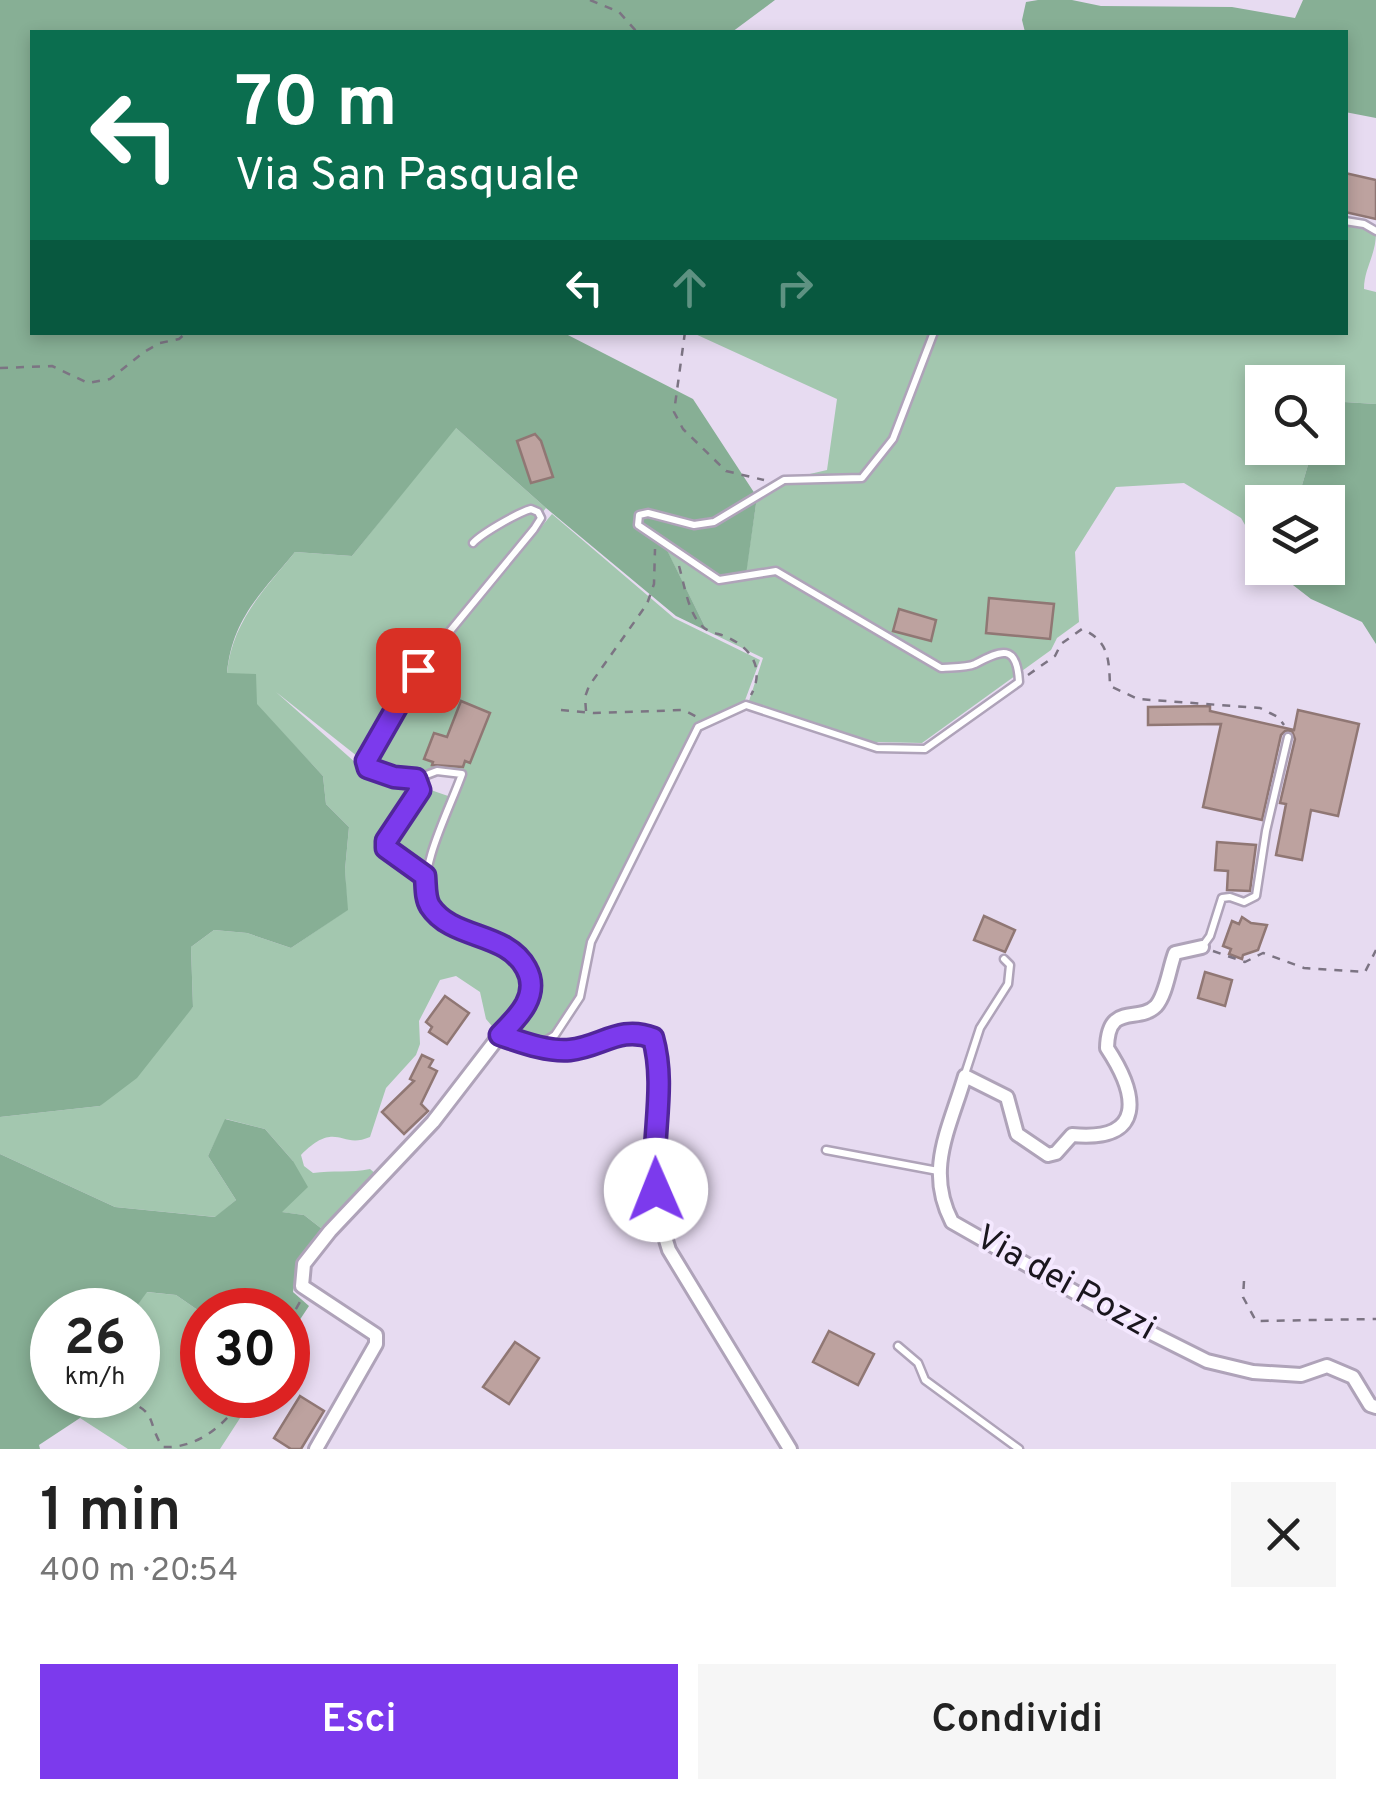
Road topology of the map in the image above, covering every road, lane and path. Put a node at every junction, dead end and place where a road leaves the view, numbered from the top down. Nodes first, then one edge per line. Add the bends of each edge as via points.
1 (590, 0) edge
2 (635, 30) edge
3 (1348, 221) edge
4 (1376, 232) edge
5 (184, 335) edge
6 (684, 335) edge
7 (933, 335) edge
8 (0, 368) edge
9 (770, 488) junction
10 (656, 538) junction
11 (473, 543) dead end
12 (668, 546) junction
13 (1019, 682) junction
14 (746, 706) junction
15 (561, 710) dead end
16 (586, 711) junction
17 (706, 723) junction
18 (1288, 737) joint
19 (416, 779) junction
20 (425, 876) junction
21 (1202, 948) junction
22 (1376, 950) edge
23 (1004, 959) dead end
24 (500, 1035) junction
25 (537, 1046) junction
26 (964, 1076) junction
27 (826, 1150) dead end
28 (938, 1171) junction
29 (1244, 1281) dead end
30 (304, 1288) edge
31 (310, 1292) edge
32 (1376, 1320) edge
33 (898, 1346) dead end
34 (1376, 1407) edge
35 (150, 1418) edge
36 (225, 1418) edge
37 (316, 1449) edge
38 (790, 1449) edge
39 (1019, 1449) edge

1 - 2 path via 620,12
3 - 4 lane
5 - 8 path via 144,352 110,380 88,383 52,366
6 - 9 path via 674,412 683,429 726,471 765,480
7 - 9 lane via 893,439 862,478 784,480
9 - 10 lane via 714,522 639,515 638,524
10 - 12 lane
10 - 16 path via 648,604 588,686
11 - 19 lane via 518,513 538,512 534,529 418,670 366,761 368,768
12 - 13 lane via 719,580 776,572 941,668 972,666 1001,652 1014,657
12 - 14 path via 700,625 754,658 759,671
13 - 14 lane via 926,749 877,748
13 - 18 path via 1082,628 1105,645 1110,686 1138,698 1260,708 1278,717
14 - 17 lane
15 - 16 path
16 - 17 path via 684,710
17 - 25 lane via 698,727 590,942 580,997 555,1035
18 - 21 lane via 1256,896 1244,902 1222,898
19 - 20 lane via 420,790 386,848
19 - 20 lane via 437,771 462,774
20 - 24 lane via 428,902 438,916 517,953 530,973 528,1003
21 - 22 path via 1245,962 1263,953 1304,968 1365,972
21 - 26 street via 1174,953 1160,1002 1150,1012 1116,1019 1111,1028 1107,1048 1132,1098 1128,1119 1107,1136 1072,1136 1048,1155 1017,1134 1008,1097
23 - 26 lane, Via dei Pozzi via 1010,964 1008,984 980,1028
24 - 25 street
24 - 30 street via 433,1122 304,1264
25 - 38 street via 569,1050 636,1032 653,1038 661,1066 653,1166 669,1250
26 - 28 street, Via dei Pozzi
27 - 28 lane
28 - 34 street, Via dei Pozzi via 940,1198 952,1222 1116,1315 1222,1365 1301,1375 1327,1366 1353,1376
29 - 32 path via 1256,1322
31 - 37 street via 376,1335
33 - 39 lane via 925,1380
35 - 36 path via 163,1447 176,1449 200,1440

